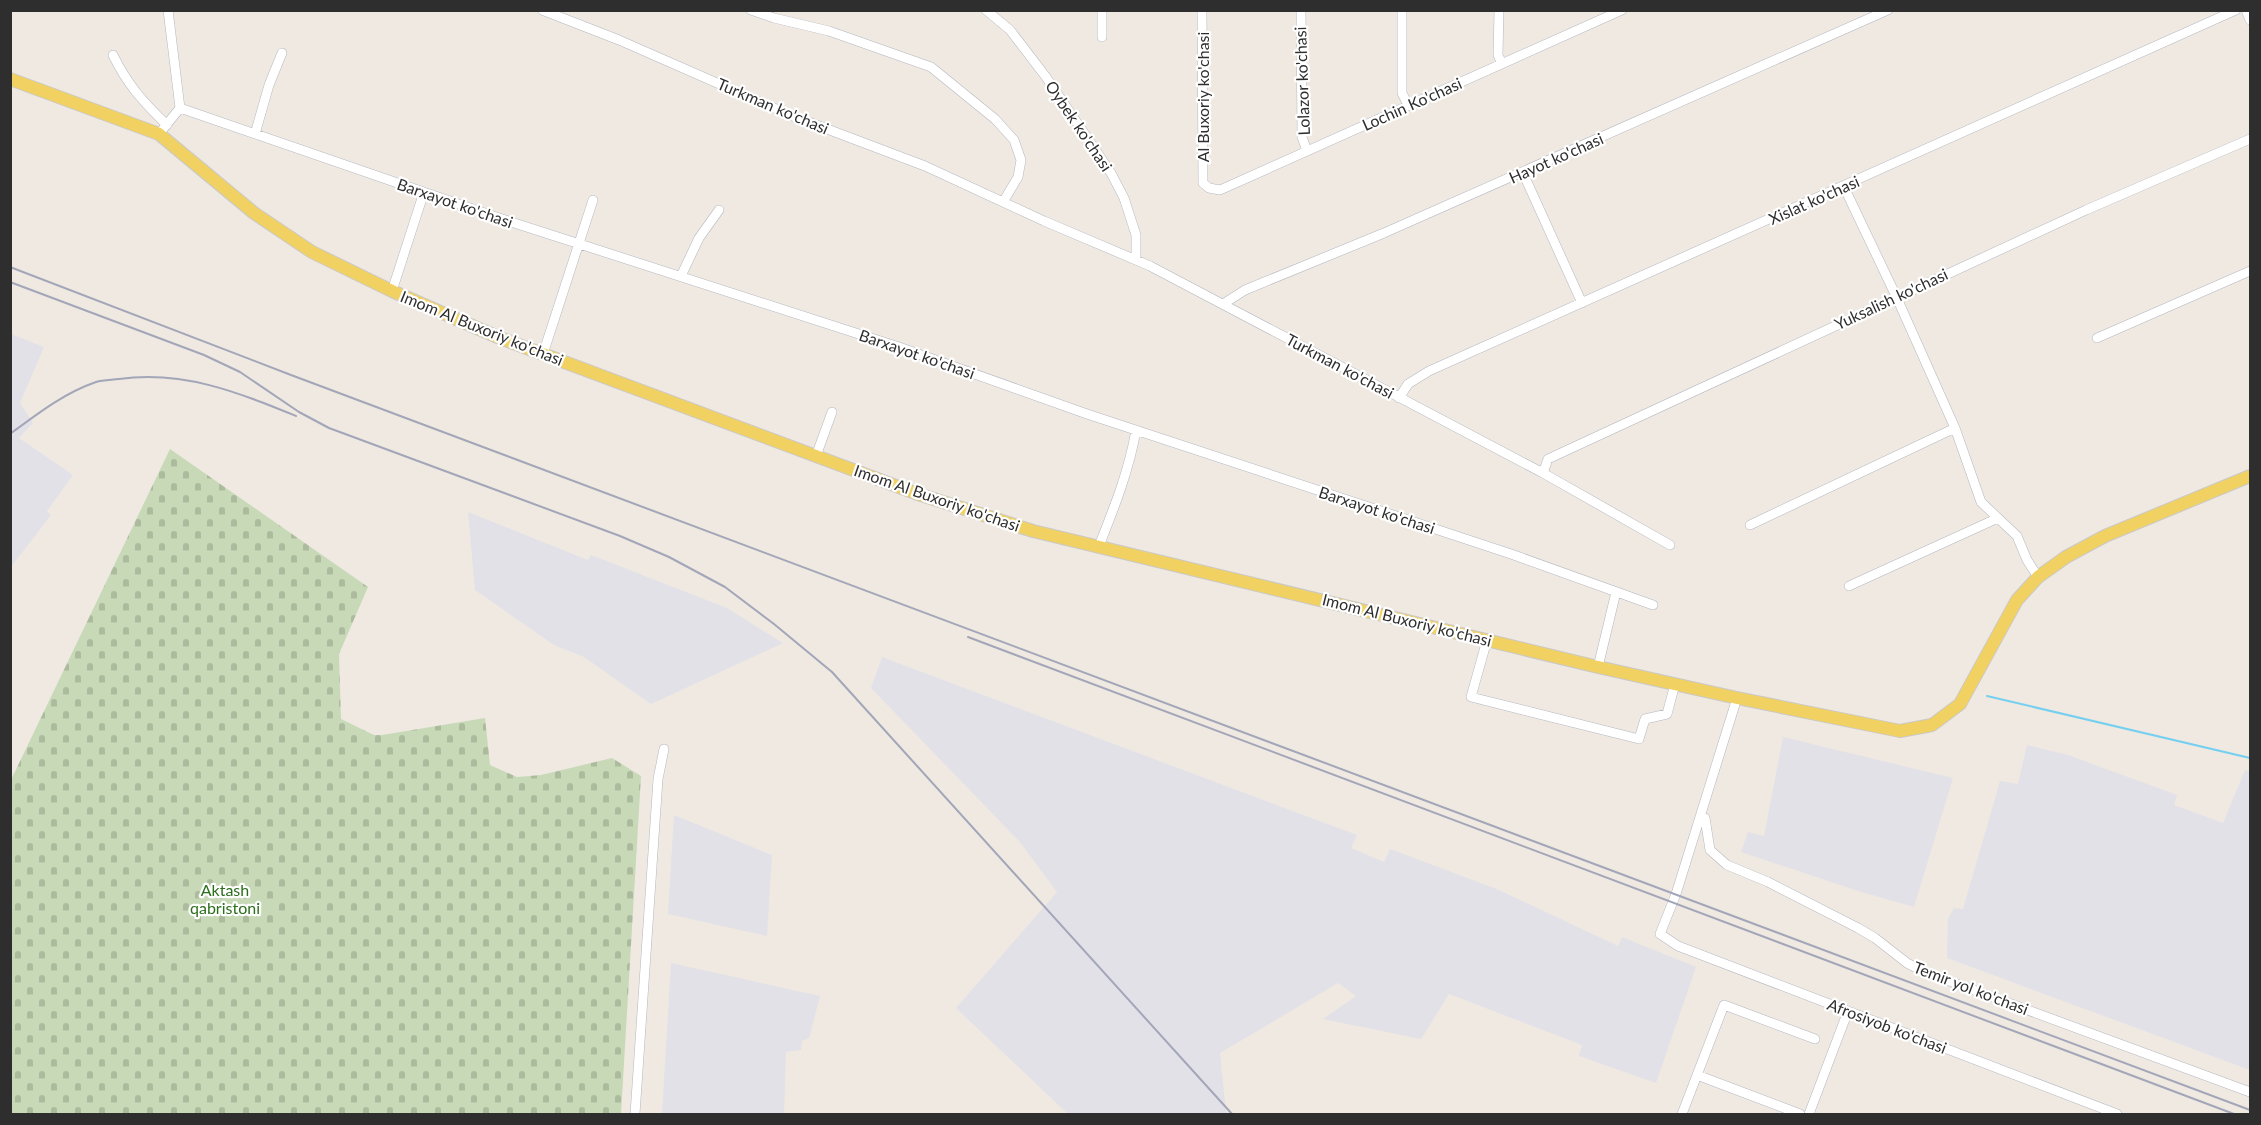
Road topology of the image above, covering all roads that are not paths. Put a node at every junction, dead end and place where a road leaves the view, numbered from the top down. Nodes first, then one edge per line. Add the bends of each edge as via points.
1 (168, 10) edge
2 (543, 10) edge
3 (751, 10) edge
4 (986, 10) edge
5 (1102, 10) edge
6 (1202, 10) edge
7 (1301, 10) edge
8 (1402, 10) edge
9 (1499, 10) edge
10 (1622, 10) edge
11 (1888, 10) edge
12 (2236, 10) edge
13 (2246, 10) edge
14 (1601, 15) edge
15 (2250, 20) edge
16 (1102, 37) dead end
17 (282, 53) dead end
18 (113, 55) dead end
19 (1502, 64) junction
20 (10, 79) edge
21 (1408, 105) junction
22 (180, 108) junction
23 (163, 129) junction
24 (255, 134) junction
25 (2250, 139) edge
26 (1307, 151) junction
27 (1523, 172) junction
28 (1203, 183) joint
29 (1844, 187) junction
30 (424, 192) junction
31 (593, 200) dead end
32 (1003, 202) junction
33 (719, 210) dead end
34 (578, 244) junction
35 (1136, 260) junction
36 (2250, 271) edge
37 (681, 276) junction
38 (392, 291) junction
39 (1896, 296) junction
40 (1582, 303) junction
41 (1223, 304) junction
42 (2097, 338) dead end
43 (543, 354) junction
44 (1399, 398) junction
45 (832, 412) dead end
46 (1955, 428) junction
47 (1136, 430) junction
48 (816, 456) junction
49 (1543, 473) junction
50 (2250, 476) edge
51 (1998, 518) junction
52 (1750, 525) dead end
53 (1671, 545) dead end
54 (1099, 546) junction
55 (2038, 577) junction
56 (1849, 586) dead end
57 (1616, 592) junction
58 (1653, 606) dead end
59 (1487, 640) junction
60 (1598, 666) junction
61 (1675, 684) junction
62 (1737, 698) junction
63 (664, 749) dead end
64 (1701, 816) junction
65 (1848, 1011) junction
66 (1815, 1039) dead end
67 (1697, 1075) junction
68 (2250, 1092) edge
69 (635, 1114) edge
70 (1682, 1114) edge
71 (1800, 1114) edge
72 (1809, 1114) edge
73 (2117, 1114) edge

1 - 22 street
2 - 32 street, Turkman ko'chasi via 790,115 925,166
3 - 32 street via 829,31 931,67 995,119 1014,140 1021,160 1018,177
4 - 35 street, Oybek ko'chasi via 1010,30 1111,173 1136,235
5 - 16 street
6 - 28 street, Al Buxoriy ko'chasi
7 - 26 street, Lolazor ko'chasi via 1302,137
8 - 21 street via 1402,93
9 - 19 street via 1498,55
10 - 14 street, Lochin Ko'chasi
11 - 27 street, Hayot ko'chasi
12 - 29 street, Xislat ko'chasi
13 - 15 street
14 - 19 street, Lochin Ko'chasi
17 - 24 street
18 - 23 street
19 - 21 street, Lochin Ko'chasi
20 - 23 main road, Imom Al Buxoriy ko'chasi
21 - 26 street, Lochin Ko'chasi
22 - 23 street
22 - 24 street, Barxayot ko'chasi
23 - 38 main road, Imom Al Buxoriy ko'chasi via 254,213 312,252
24 - 30 street, Barxayot ko'chasi
25 - 39 street, Yuksalish ko'chasi
26 - 28 street, Lochin Ko'chasi via 1220,190
27 - 40 street
27 - 41 street, Hayot ko'chasi via 1245,290
29 - 39 street
29 - 40 street, Xislat ko'chasi
30 - 34 street, Barxayot ko'chasi
30 - 38 street
31 - 34 street
32 - 35 street, Turkman ko'chasi
33 - 37 street via 699,238
34 - 37 street, Barxayot ko'chasi
34 - 43 street
35 - 41 street, Turkman ko'chasi
36 - 42 street
37 - 47 street, Barxayot ko'chasi
38 - 43 main road, Imom Al Buxoriy ko'chasi
39 - 46 street
39 - 49 street, Yuksalish ko'chasi via 1548,459
40 - 44 street, Xislat ko'chasi via 1429,371 1408,384
41 - 44 street, Turkman ko'chasi
43 - 48 main road, Imom Al Buxoriy ko'chasi
44 - 49 street, Turkman ko'chasi
45 - 48 street
46 - 51 street via 1981,502
46 - 52 street
47 - 54 street via 1115,510
47 - 57 street, Barxayot ko'chasi
48 - 54 main road, Imom Al Buxoriy ko'chasi via 1022,528
49 - 53 street, Turkman ko'chasi
50 - 55 main road via 2104,536
51 - 55 street via 2017,536
51 - 56 street
54 - 59 main road, Imom Al Buxoriy ko'chasi
55 - 62 main road, Imom Al Buxoriy ko'chasi via 2018,600 1960,704 1932,725 1900,731
57 - 58 street, Barxayot ko'chasi
57 - 60 street
59 - 60 main road, Imom Al Buxoriy ko'chasi
59 - 61 street via 1471,697 1639,739 1645,719 1667,714
60 - 61 main road, Imom Al Buxoriy ko'chasi
61 - 62 main road, Imom Al Buxoriy ko'chasi
62 - 64 street
63 - 69 street via 658,779
64 - 65 street, Afrosiyob ko'chasi via 1659,934 1678,946
64 - 68 street, Temir yol ko'chasi via 1707,825 1710,850 1727,865 1858,928 1922,971
65 - 72 street
65 - 73 street, Afrosiyob ko'chasi
66 - 67 street via 1724,1005
67 - 70 street
67 - 71 street

